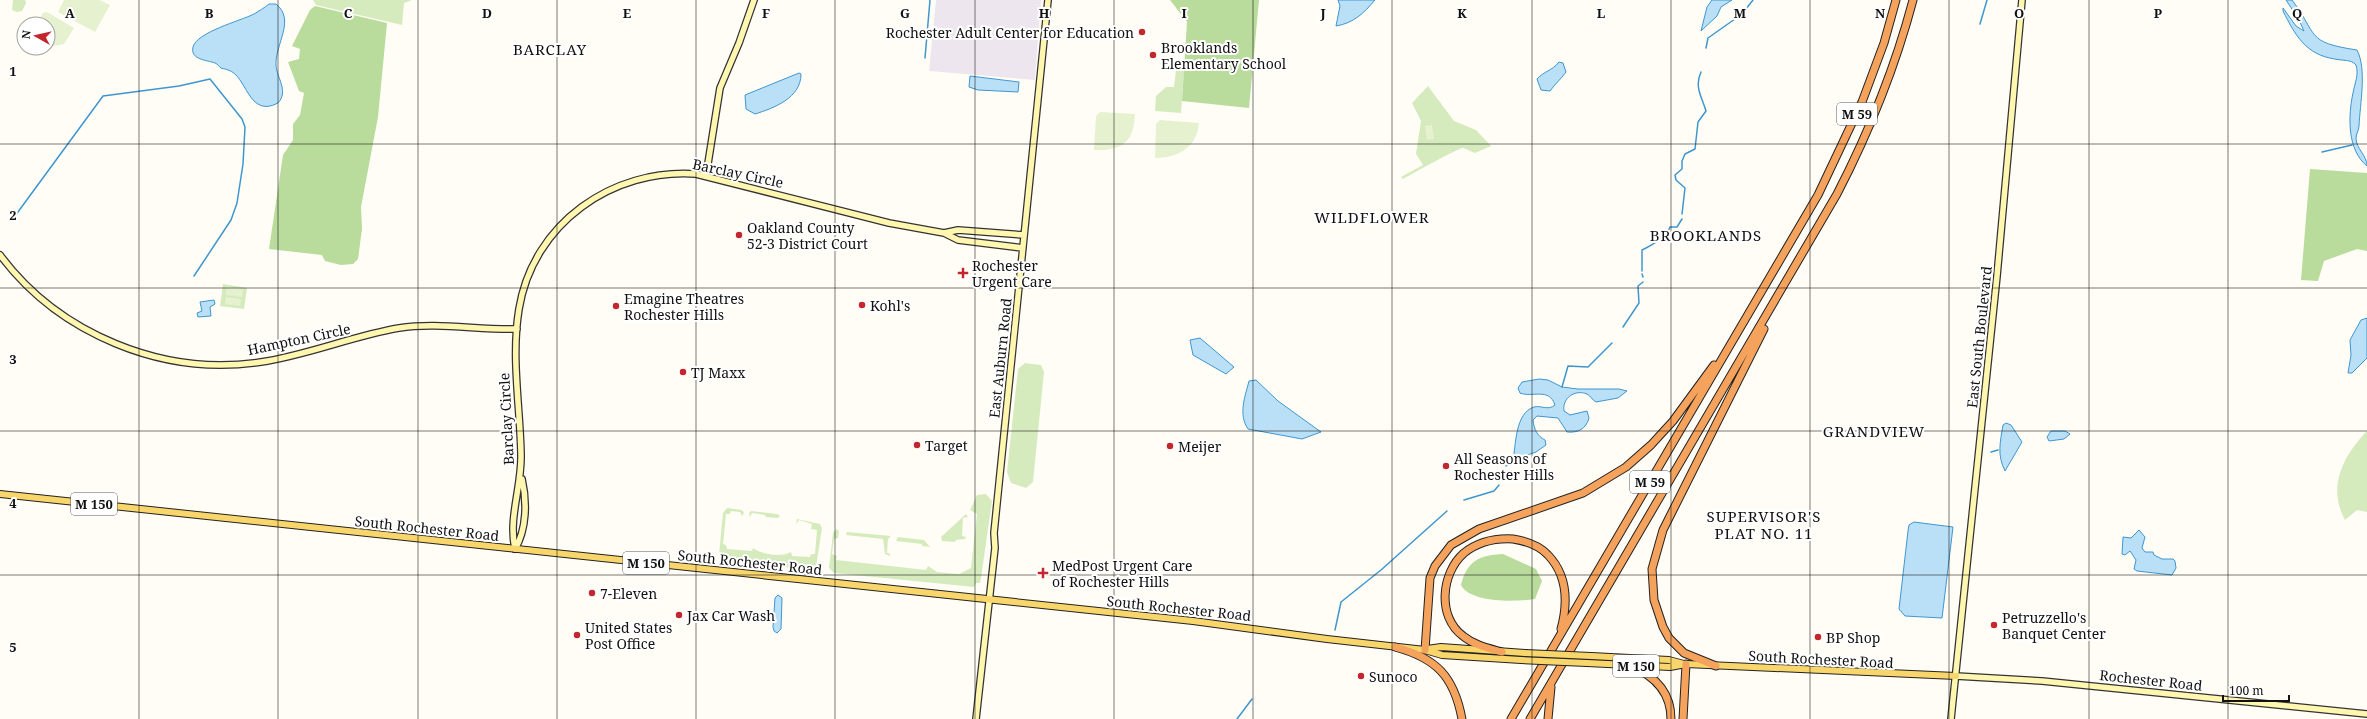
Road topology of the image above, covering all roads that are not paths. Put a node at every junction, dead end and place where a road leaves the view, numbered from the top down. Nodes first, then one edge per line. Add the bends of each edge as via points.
1 (754, 0) edge
2 (1048, 0) edge
3 (1896, 0) edge
4 (1913, 0) edge
5 (2022, 0) edge
6 (706, 176) junction
7 (944, 233) junction
8 (1024, 235) junction
9 (1023, 248) junction
10 (0, 255) edge
11 (1791, 273) junction
12 (1741, 327) junction
13 (517, 330) junction
14 (521, 476) junction
15 (0, 494) edge
16 (515, 549) junction
17 (988, 600) junction
18 (1559, 637) junction
19 (1394, 647) junction
20 (1424, 650) junction
21 (1502, 652) junction
22 (1686, 664) junction
23 (1631, 666) junction
24 (1716, 666) junction
25 (1956, 676) junction
26 (1552, 681) junction
27 (2367, 714) edge
28 (976, 719) edge
29 (1462, 719) edge
30 (1511, 719) edge
31 (1530, 719) edge
32 (1548, 719) edge
33 (1671, 719) edge
34 (1683, 719) edge
35 (1951, 719) edge

1 - 6 street via 740,43 720,88
2 - 8 street, East Auburn Road
3 - 12 highway, M 59 via 1872,77 1843,146
4 - 11 highway, M 59 via 1898,51 1866,134 1837,194
5 - 25 street, East South Boulevard
6 - 7 street, Barclay Circle via 889,223
6 - 13 street, Barclay Circle via 671,173 631,180 604,192 576,210 553,233 532,266 521,297
7 - 8 street, Barclay Circle via 958,230
7 - 9 street, Barclay Circle via 958,240
8 - 9 street, East Auburn Road
9 - 17 street, East Auburn Road
10 - 13 street, Hampton Circle via 37,294 81,326 134,351 186,362 230,364 266,361 409,327
11 - 24 highway via 1663,530 1655,554 1652,586 1663,628 1684,653
11 - 26 highway, M 59
12 - 18 highway, M 59
12 - 20 highway via 1673,421 1626,467 1583,493 1479,529 1452,545 1435,566 1430,578
13 - 14 street, Barclay Circle via 516,384
14 - 16 street, Barclay Circle via 512,537
14 - 16 street, Barclay Circle via 525,505 522,537
15 - 16 main road, South Rochester Road / M 150
16 - 17 main road, South Rochester Road / M 150
17 - 19 main road, South Rochester Road / M 150 via 1220,624
17 - 28 street, East Auburn Road
18 - 21 highway via 1565,610 1565,590 1559,569 1553,560 1529,542 1506,539 1484,542 1464,553 1456,561 1446,586 1446,610 1454,628 1462,636
18 - 30 highway, M 59
19 - 20 main road, South Rochester Road / M 150
19 - 29 highway via 1419,655 1440,668 1455,695
20 - 21 main road, South Rochester Road / M 150 via 1441,647
20 - 23 main road, South Rochester Road / M 150, bridge via 1442,655
21 - 22 main road, South Rochester Road / M 150, bridge via 1669,660
22 - 23 main road, South Rochester Road / M 150 via 1670,667
22 - 24 main road, South Rochester Road
22 - 34 highway
23 - 33 highway via 1653,677 1662,686 1670,707
24 - 25 main road, South Rochester Road
25 - 27 street, Rochester Road via 2045,681
25 - 35 street, East South Boulevard
26 - 31 highway, M 59
26 - 32 highway

